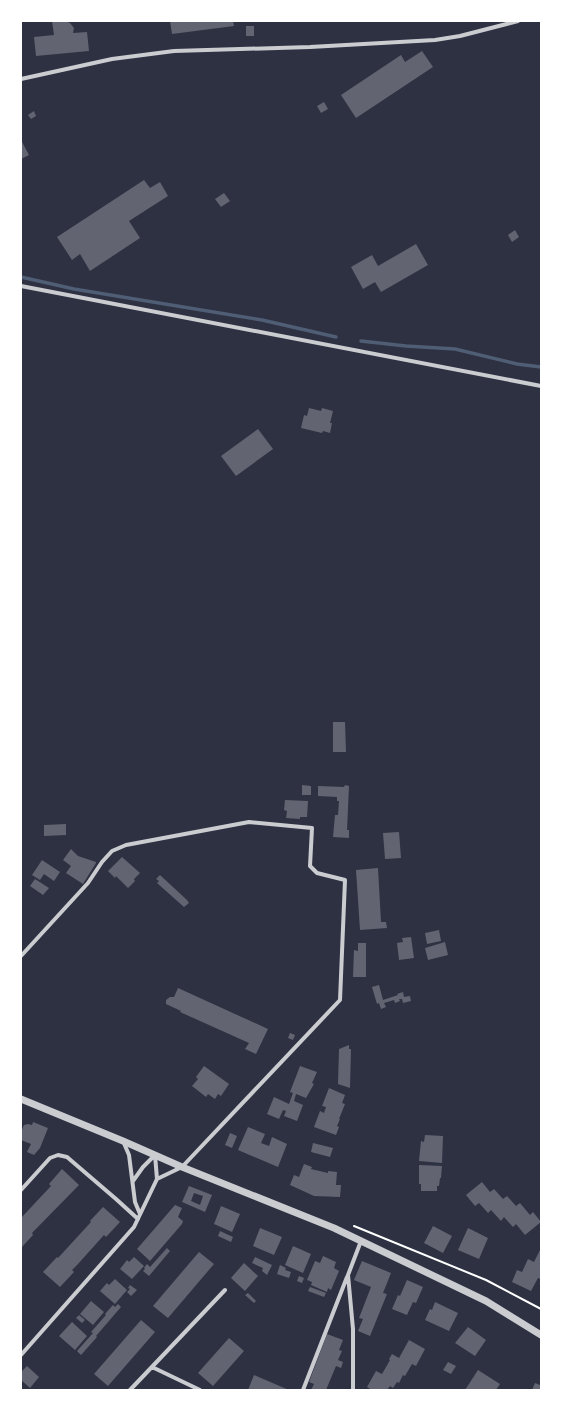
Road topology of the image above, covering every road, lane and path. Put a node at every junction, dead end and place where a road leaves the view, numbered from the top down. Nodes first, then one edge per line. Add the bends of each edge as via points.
1 (518, 21) edge
2 (21, 78) edge
3 (21, 286) edge
4 (541, 386) edge
5 (21, 956) edge
6 (21, 1099) edge
7 (123, 1141) junction
8 (155, 1155) junction
9 (182, 1167) junction
10 (156, 1179) junction
11 (133, 1181) junction
12 (21, 1190) edge
13 (140, 1214) junction
14 (138, 1219) junction
15 (361, 1241) junction
16 (348, 1275) junction
17 (225, 1290) dead end
18 (541, 1335) edge
19 (21, 1355) edge
20 (152, 1367) junction
21 (130, 1390) edge
22 (200, 1390) edge
23 (303, 1390) edge
24 (353, 1390) edge

1 - 2 street via 435,40 174,51 112,59
3 - 4 street
5 - 9 street via 88,883 112,851 126,845 249,822 312,828 310,866 317,873 345,880 340,1000
6 - 7 street
7 - 8 street
7 - 11 street via 129,1155
8 - 9 street
8 - 10 street
8 - 11 street
9 - 10 street
9 - 15 street
10 - 13 street
11 - 13 street via 135,1202
12 - 14 street via 50,1158 58,1155 67,1157
13 - 14 street
14 - 19 street via 134,1227
15 - 16 street
15 - 18 street via 486,1301
16 - 23 street
16 - 24 street
17 - 20 street
20 - 21 street
20 - 22 street

